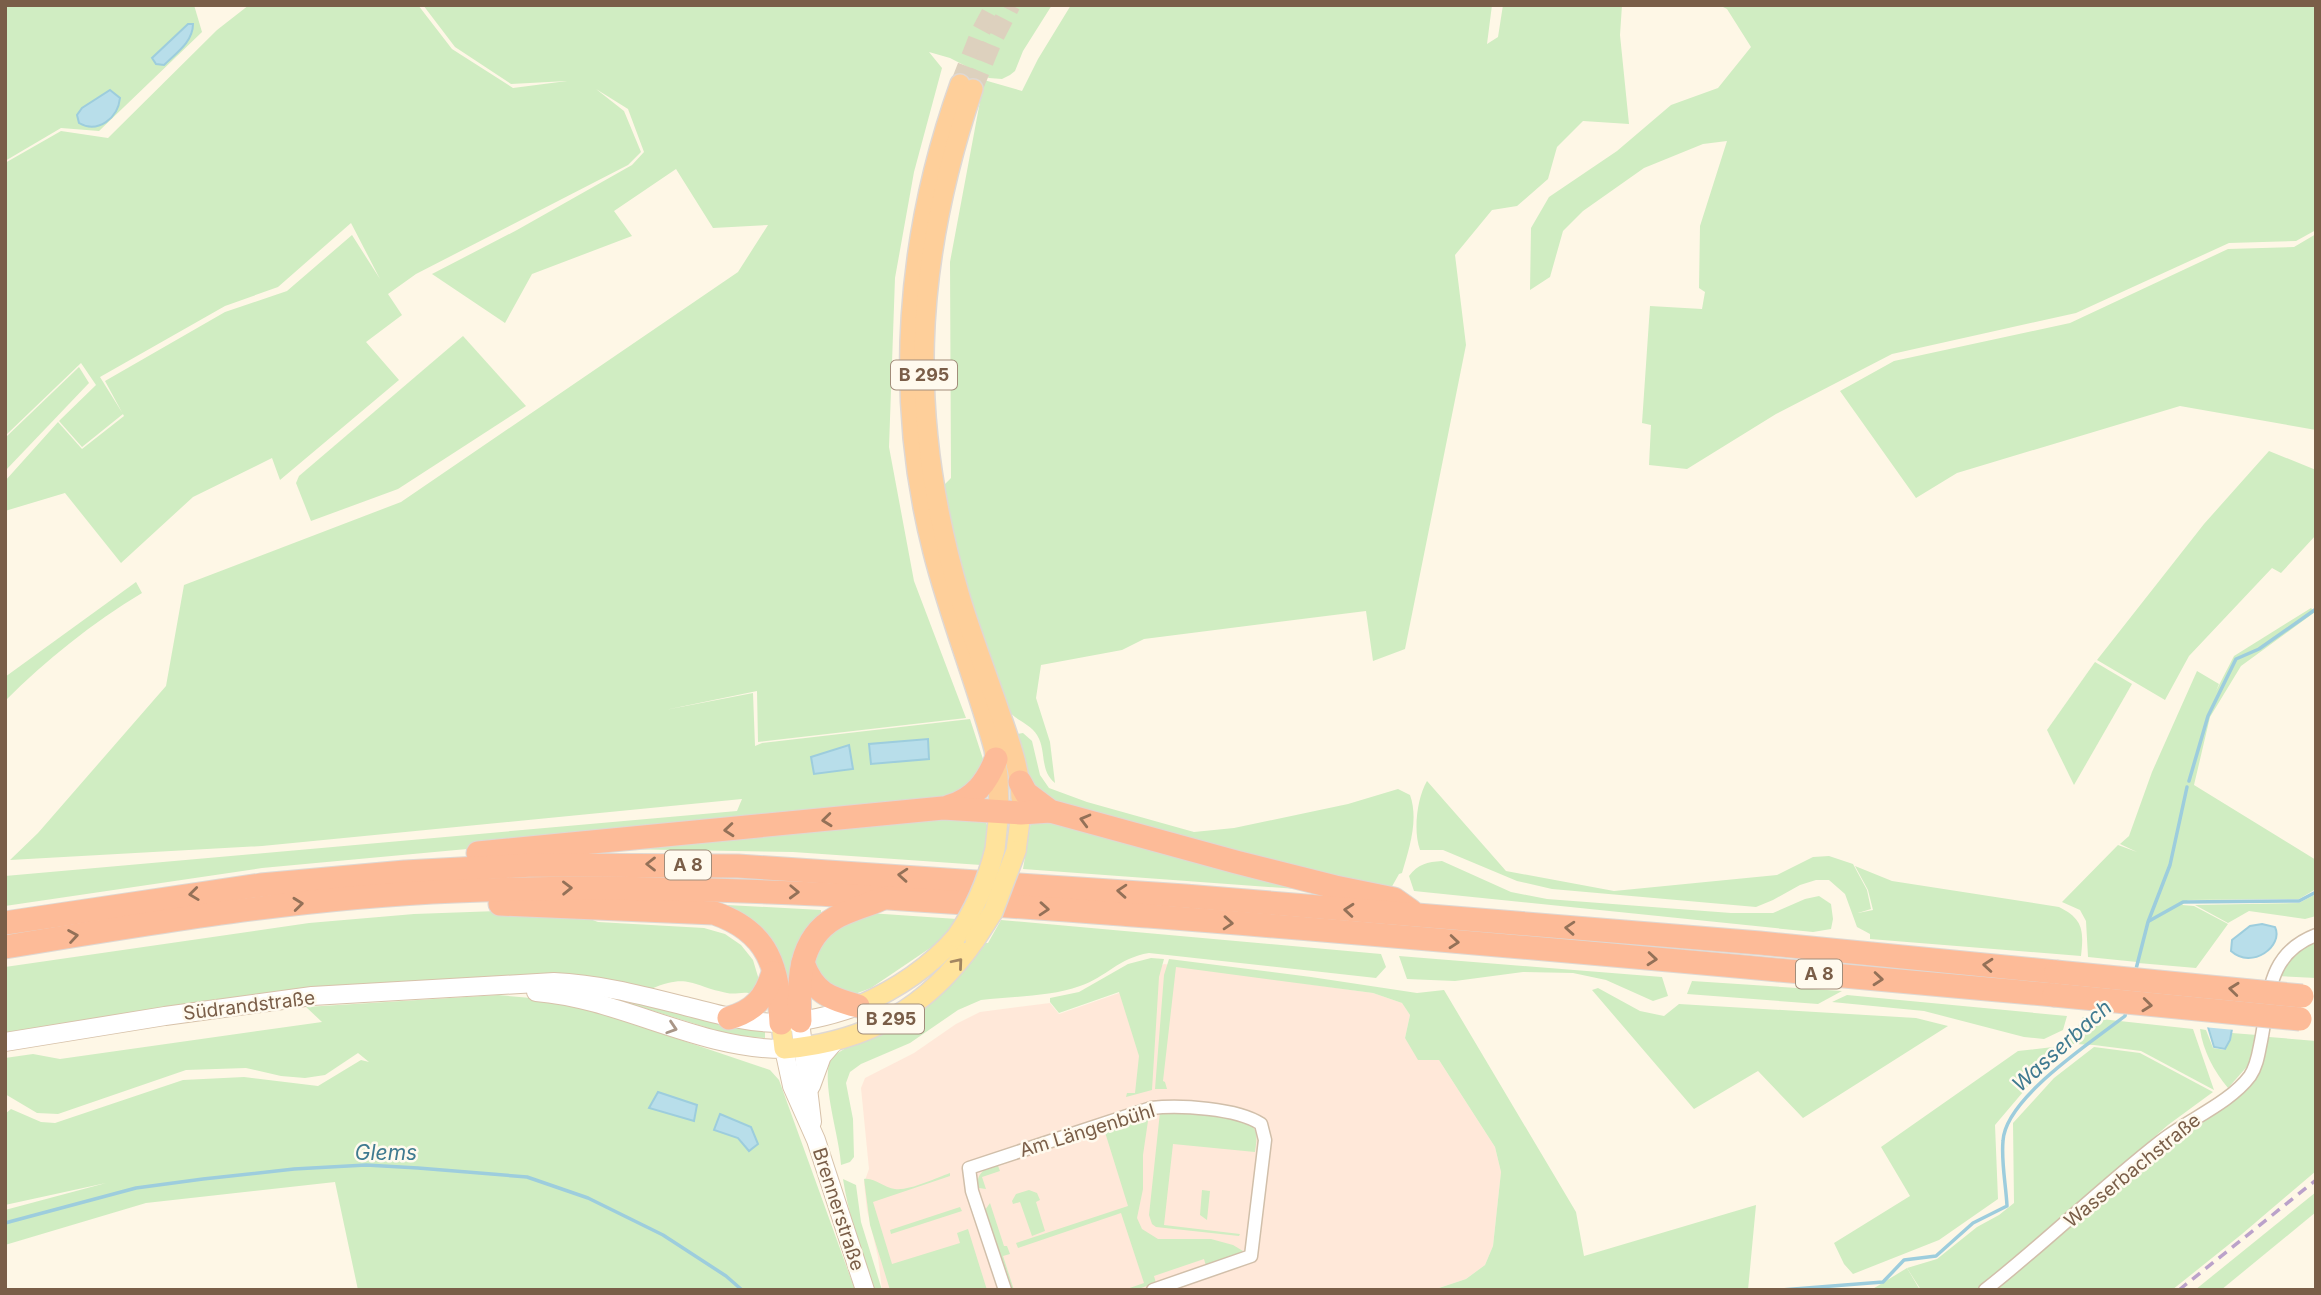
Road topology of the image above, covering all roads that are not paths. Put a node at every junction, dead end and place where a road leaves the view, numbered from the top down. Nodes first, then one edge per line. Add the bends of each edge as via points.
1 (967, 87) tunnel mouth
2 (997, 736) junction
3 (1020, 782) junction
4 (943, 808) junction
5 (1050, 811) junction
6 (1010, 812) junction
7 (405, 872) junction
8 (450, 891) junction
9 (886, 897) junction
10 (1417, 915) junction
11 (5, 923) edge
12 (2316, 934) edge
13 (5, 947) edge
14 (803, 962) junction
15 (774, 973) junction
16 (494, 985) junction
17 (858, 1006) junction
18 (2308, 1008) edge
19 (729, 1018) junction
20 (790, 1022) junction
21 (5, 1041) edge
22 (835, 1041) junction
23 (744, 1047) junction
24 (793, 1048) junction
25 (789, 1076) junction
26 (810, 1090) junction
27 (813, 1129) junction
28 (865, 1290) edge
29 (1005, 1290) edge
30 (1153, 1290) edge
31 (1985, 1290) edge

1 - 2 highway, B 295 via 933,243 926,305 925,410 944,538
2 - 3 highway, B 295
2 - 4 highway, A 8 via 987,778 975,793
2 - 6 highway, B 295
3 - 5 highway via 1026,793
3 - 6 highway, B 295
4 - 6 highway, A 8
4 -> 7 highway, A 8 via 432,857
5 - 6 highway
10 -> 5 highway via 1394,899
6 - 17 main road, B 295, bridge via 977,902 956,937 922,969
22 -> 6 main road, B 295, bridge via 884,1023 923,999 956,966 993,912 1016,851
10 -> 7 highway, A 8 via 751,866 584,864
7 -> 11 highway, A 8 via 199,893
8 -> 9 highway, A 8 via 601,887
13 -> 8 highway, A 8 via 242,909
8 - 15 highway via 491,904 714,913 759,939
9 - 14 highway via 828,923 813,938
9 -> 18 highway, A 8, bridge via 1335,931 2054,995
18 -> 10 highway, A 8, bridge via 2056,972
12 - 31 street, Wasserbachstraße via 2297,944 2275,970 2256,1065 2240,1087 2160,1142
14 - 17 highway via 816,987
14 - 20 highway
15 - 19 highway via 757,1004
15 - 20 highway
16 - 19 main road, Südrandstraße via 579,983
16 - 21 main road, Südrandstraße via 312,996
16 -> 23 main road, Südrandstraße via 579,998
17 - 20 main road, B 295
19 - 20 main road, Südrandstraße
20 - 24 main road
22 - 24 main road, B 295
22 - 26 main road via 822,1056
23 - 24 main road, Südrandstraße
23 - 25 main road
24 - 25 main road, Brennerstraße
24 - 26 main road, Brennerstraße
25 - 27 main road, Brennerstraße
26 - 27 main road, Brennerstraße
27 - 28 main road, Brennerstraße
29 - 30 street, Am Längenbühl via 972,1191 969,1168 1151,1108 1174,1106 1249,1116 1261,1124 1265,1140 1251,1256

